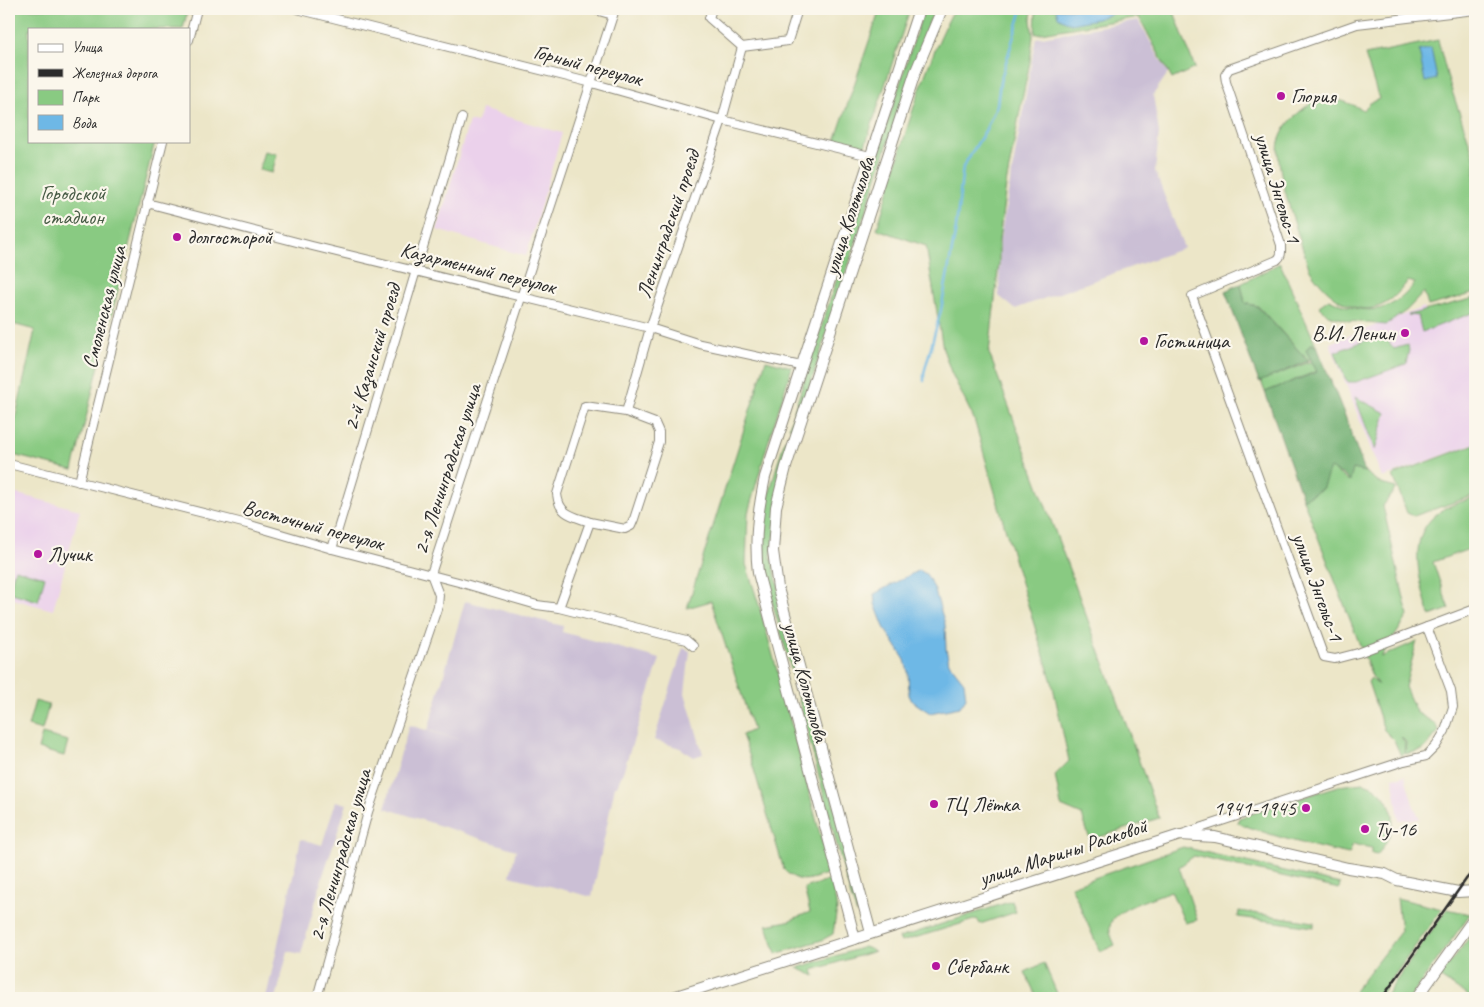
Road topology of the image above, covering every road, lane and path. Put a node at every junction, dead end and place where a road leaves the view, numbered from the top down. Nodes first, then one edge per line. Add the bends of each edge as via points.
1 (197, 9) edge
2 (297, 9) edge
3 (592, 9) edge
4 (712, 9) edge
5 (798, 9) edge
6 (919, 9) edge
7 (942, 9) edge
8 (1475, 10) edge
9 (614, 12) edge
10 (190, 36) edge
11 (742, 47) junction
12 (592, 84) junction
13 (462, 118) dead end
14 (722, 120) junction
15 (163, 142) edge
16 (870, 156) junction
17 (147, 203) junction
18 (416, 272) junction
19 (522, 298) junction
20 (650, 328) junction
21 (801, 366) junction
22 (626, 412) junction
23 (780, 432) junction
24 (796, 438) junction
25 (9, 464) edge
26 (79, 482) junction
27 (590, 522) junction
28 (332, 549) junction
29 (431, 574) junction
30 (559, 608) junction
31 (1475, 609) edge
32 (1427, 627) junction
33 (693, 646) dead end
34 (1180, 835) junction
35 (1475, 891) edge
36 (1475, 917) edge
37 (871, 933) junction
38 (855, 939) junction
39 (317, 998) edge
40 (670, 998) edge
41 (1417, 998) edge

1 - 10 street
2 - 12 street, Горный переулок
3 - 9 street
4 - 11 street via 709,18
5 - 11 street via 788,41
6 - 16 main road, улица Колотилова
7 - 24 main road, улица Колотилова via 915,74
8 - 32 street, улица Энгельс-1 via 1358,24 1229,69 1225,75 1226,82 1281,252 1277,260 1192,296 1324,657 1335,659 1358,653
9 - 12 street, 2-я Ленинградская улица
11 - 14 street, Ленинградский проезд
12 - 14 street, Горный переулок
12 - 19 street, 2-я Ленинградская улица
13 - 18 street, 2-й Казанский проезд
14 - 16 street, Горный переулок
14 - 20 street, Ленинградский проезд
15 - 17 street, Смоленская улица
16 - 21 main road, улица Колотилова
17 - 18 street, Казарменный переулок
17 - 26 street, Смоленская улица
18 - 19 street, Казарменный переулок
18 - 28 street, 2-й Казанский проезд
19 - 20 street, Казарменный переулок
19 - 29 street, 2-я Ленинградская улица
20 - 21 street, Казарменный переулок via 700,344
20 - 22 street, Ленинградский проезд
21 - 23 main road, улица Колотилова
22 - 27 street via 585,406 557,494 562,510
22 - 27 street via 654,423 659,432 659,442 634,519 625,530
23 - 24 main road
23 - 38 main road, улица Колотилова via 765,477 758,512 755,549 758,573
24 - 37 main road, улица Колотилова via 776,507 773,551 778,588
25 - 26 street, Восточный переулок
26 - 28 street, Восточный переулок
27 - 30 street
28 - 29 street, Восточный переулок
29 - 30 street, Восточный переулок via 537,605
29 - 39 street, 2-я Ленинградская улица via 439,595 438,606 368,812
30 - 33 street, Восточный переулок via 686,640
31 - 32 street, улица Энгельс-1
32 - 34 street via 1451,691 1453,708 1445,731 1426,756 1404,760
34 - 35 main road, улица Марины Расковой via 1216,838 1458,892
34 - 37 main road, улица Марины Расковой
36 - 41 main road
37 - 38 main road, улица Марины Расковой
38 - 40 main road, улица Марины Расковой

